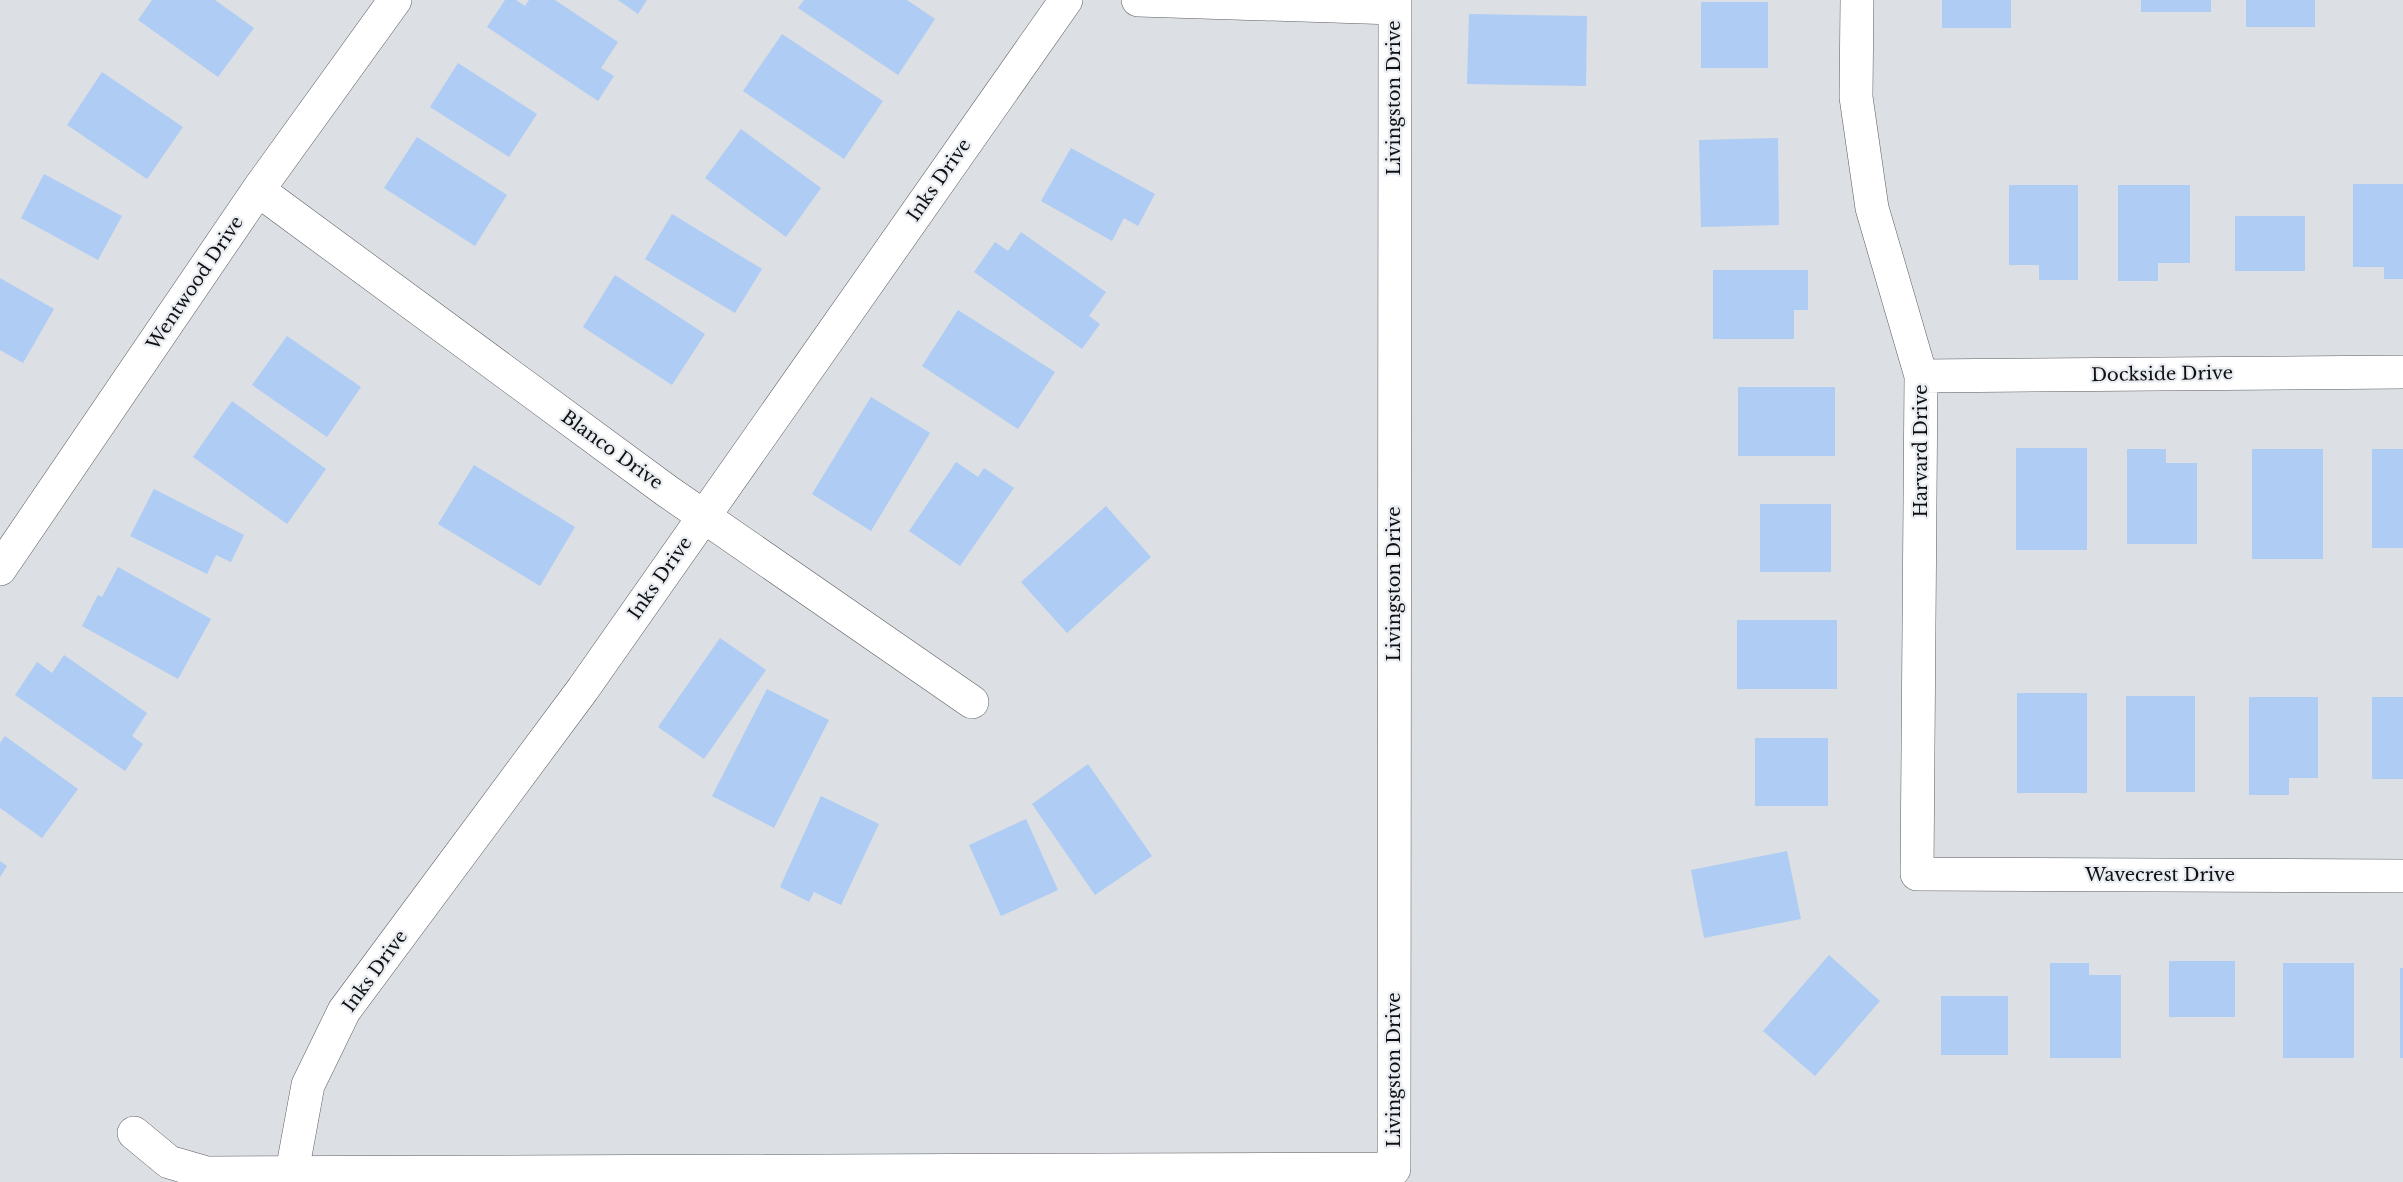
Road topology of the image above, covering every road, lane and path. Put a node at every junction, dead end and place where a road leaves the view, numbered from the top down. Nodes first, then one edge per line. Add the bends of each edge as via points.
1 (395, 0) edge
2 (1066, 0) edge
3 (1138, 0) edge
4 (1857, 0) edge
5 (1395, 4) edge
6 (258, 190) junction
7 (2403, 372) edge
8 (1922, 376) junction
9 (704, 515) junction
10 (0, 569) edge
11 (972, 702) dead end
12 (1917, 874) joint
13 (2403, 876) edge
14 (134, 1133) dead end
15 (292, 1172) junction

1 - 6 street, Wentwood Drive
2 - 9 street, Inks Drive
3 - 5 street
4 - 8 street, Harvard Drive via 1856,97 1872,208
5 - 15 street, Livingston Drive via 1394,1169
6 - 9 street, Blanco Drive
6 - 10 street, Wentwood Drive
7 - 8 street, Dockside Drive
8 - 12 street, Harvard Drive
9 - 11 street, Blanco Drive
9 - 15 street, Inks Drive via 583,689 344,1011 308,1085
12 - 13 street, Wavecrest Drive
14 - 15 street via 169,1162 207,1173

